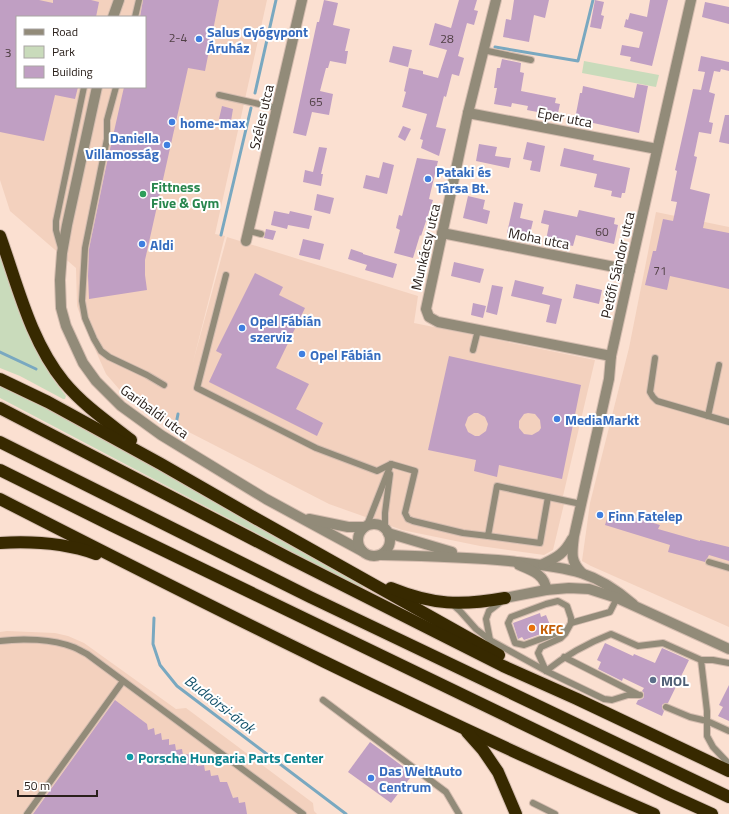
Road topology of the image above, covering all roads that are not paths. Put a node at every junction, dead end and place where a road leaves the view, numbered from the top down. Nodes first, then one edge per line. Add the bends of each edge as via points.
1 (114, 0) edge
2 (119, 0) edge
3 (139, 0) edge
4 (302, 0) edge
5 (496, 0) edge
6 (691, 0) edge
7 (113, 16) edge
8 (136, 16) edge
9 (484, 50) junction
10 (531, 60) dead end
11 (84, 88) edge
12 (98, 88) edge
13 (116, 88) edge
14 (119, 88) edge
15 (219, 95) dead end
16 (277, 108) junction
17 (468, 113) junction
18 (107, 139) junction
19 (657, 149) junction
20 (248, 230) junction
21 (261, 234) dead end
22 (442, 234) junction
23 (0, 236) edge
24 (246, 241) dead end
25 (62, 253) junction
26 (630, 270) junction
27 (226, 275) dead end
28 (478, 330) junction
29 (473, 350) dead end
30 (611, 356) junction
31 (655, 358) dead end
32 (719, 365) dead end
33 (0, 379) edge
34 (164, 385) dead end
35 (0, 408) edge
36 (708, 416) junction
37 (729, 422) edge
38 (0, 442) edge
39 (162, 464) junction
40 (391, 464) junction
41 (0, 470) edge
42 (548, 497) junction
43 (0, 499) edge
44 (581, 504) junction
45 (299, 517) junction
46 (366, 526) junction
47 (387, 531) junction
48 (488, 536) junction
49 (574, 536) junction
50 (0, 543) edge
51 (362, 551) junction
52 (381, 555) junction
53 (482, 558) junction
54 (510, 562) junction
55 (709, 562) dead end
56 (543, 564) junction
57 (345, 568) junction
58 (729, 568) edge
59 (145, 573) junction
60 (582, 573) junction
61 (546, 590) junction
62 (505, 598) junction
63 (617, 598) junction
64 (451, 604) junction
65 (637, 607) junction
66 (571, 623) junction
67 (566, 630) junction
68 (490, 640) junction
69 (0, 641) edge
70 (729, 649) edge
71 (564, 657) junction
72 (701, 660) junction
73 (729, 662) edge
74 (546, 671) junction
75 (123, 681) junction
76 (577, 699) junction
77 (323, 700) dead end
78 (666, 707) dead end
79 (707, 721) junction
80 (464, 728) junction
81 (729, 731) edge
82 (729, 764) edge
83 (729, 771) edge
84 (729, 796) edge
85 (623, 800) junction
86 (533, 803) dead end
87 (546, 812) edge
88 (27, 814) edge
89 (303, 814) edge
90 (459, 814) edge
91 (516, 814) edge
92 (555, 814) edge
93 (643, 814) edge
94 (654, 814) edge
95 (712, 814) edge

1 - 7 street
2 - 7 street
3 - 8 lane
4 - 16 street, Széles utca
5 - 9 street, Munkácsy utca
6 - 19 street, Petőfi Sándor utca
9 - 10 lane
9 - 17 street, Munkácsy utca
11 - 25 lane via 56,221
12 - 25 street, Garibaldi utca
13 - 18 lane via 107,120
14 - 18 lane
15 - 16 lane
16 - 20 street, Széles utca
17 - 19 street, Eper utca
17 - 22 street, Munkácsy utca
18 - 34 lane via 84,248 82,301 85,318 94,339 109,357 147,374
19 - 26 street, Petőfi Sándor utca
20 - 21 lane
20 - 24 street, Széles utca
22 - 26 street, Moha utca
22 - 28 street, Munkácsy utca via 426,309 429,317 438,322
23 - 39 highway via 37,340 56,371 92,410
25 - 45 street, Garibaldi utca via 60,301 66,326 83,363 104,389 120,406 161,435
26 - 30 street, Petőfi Sándor utca
27 - 40 lane via 196,388 316,448 376,470
28 - 29 lane
28 - 30 street, Munkácsy utca
30 - 44 street, Petőfi Sándor utca via 609,379
31 - 36 lane via 650,392 653,397 657,401
32 - 36 lane
33 - 39 highway
35 - 76 highway via 503,666
36 - 37 lane
38 - 84 highway via 310,597
39 - 57 highway
40 - 46 lane
40 - 47 lane via 385,513
40 - 48 lane via 415,471 405,513 413,522
41 - 95 highway
42 - 44 lane
42 - 48 lane via 540,543
42 - 48 lane via 496,486
43 - 59 highway
44 - 49 street, Petőfi Sándor utca
45 - 46 street, Garibaldi utca via 348,527
45 - 51 street, Garibaldi utca
46 - 47 street via 379,525
46 - 51 street via 358,539 358,546
47 - 52 street via 390,545
47 - 53 street via 442,550
49 - 56 street, Petőfi Sándor utca via 560,556
49 - 60 street, Petőfi Sándor utca via 573,559
50 - 59 highway via 38,542 63,545 85,550
51 - 52 street via 373,557
52 - 53 street
53 - 54 street
54 - 56 street
54 - 61 street via 538,574 546,584
55 - 58 lane
56 - 60 street
57 - 64 highway via 408,595
57 - 76 highway
59 - 80 highway
60 - 65 street via 606,584
61 - 62 street
61 - 63 street via 589,589
62 - 64 highway
62 - 68 lane via 489,611 486,619
63 - 65 street
63 - 66 lane via 610,612
64 - 68 lane
65 - 70 street
66 - 67 lane
66 - 67 lane via 567,606 558,601 511,617 508,623 515,643 520,645
67 - 74 lane via 561,638 541,647 538,653
68 - 74 lane
69 - 75 lane via 58,642 74,647
71 - 72 lane via 611,634 638,646 663,643
71 - 74 lane
71 - 74 lane via 640,695 628,694 612,700 604,699
72 - 73 lane
72 - 79 lane
75 - 88 lane
75 - 89 lane
76 - 83 highway
77 - 90 lane via 446,792
78 - 79 lane
79 - 81 lane
79 - 82 lane via 707,736 713,747
80 - 85 highway
80 - 91 highway via 498,772
85 - 93 lane
85 - 94 highway
86 - 87 lane
87 - 92 lane

